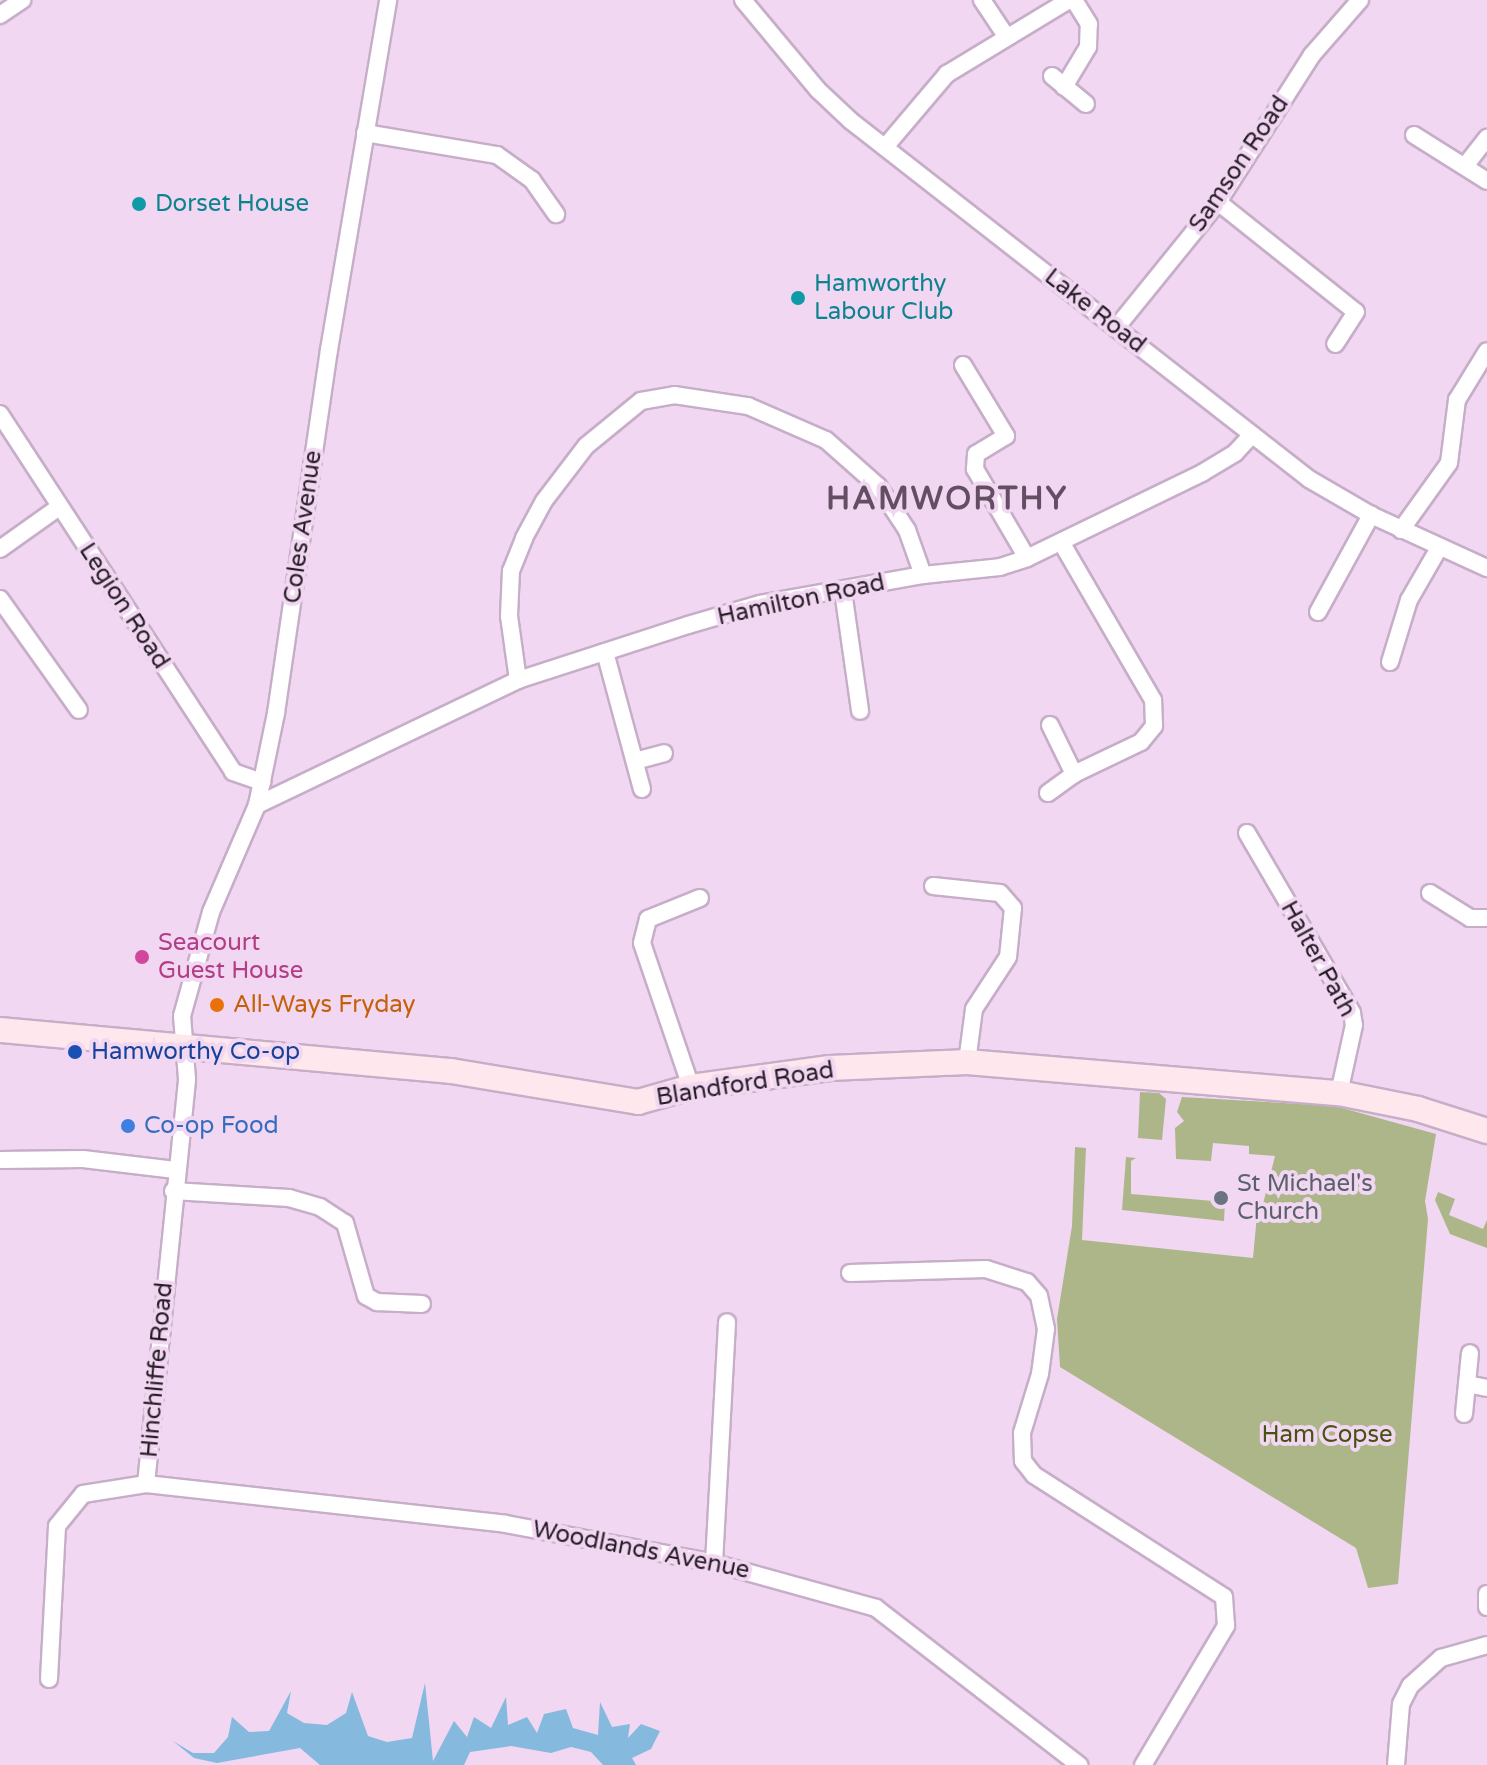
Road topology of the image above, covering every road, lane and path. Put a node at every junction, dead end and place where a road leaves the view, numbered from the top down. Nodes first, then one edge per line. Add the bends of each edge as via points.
1 (22, 0) edge
2 (388, 0) edge
3 (743, 0) edge
4 (982, 0) edge
5 (1072, 0) edge
6 (1360, 0) edge
7 (0, 15) edge
8 (1006, 36) junction
9 (1086, 104) dead end
10 (365, 133) junction
11 (1414, 135) dead end
12 (1487, 138) edge
13 (885, 147) junction
14 (1465, 166) junction
15 (1487, 181) edge
16 (1218, 202) junction
17 (556, 214) dead end
18 (1116, 328) junction
19 (1335, 344) dead end
20 (1487, 351) edge
21 (963, 365) dead end
22 (0, 414) edge
23 (1252, 435) junction
24 (59, 507) junction
25 (1371, 515) junction
26 (1401, 530) junction
27 (1061, 542) junction
28 (1439, 548) junction
29 (0, 549) edge
30 (1027, 558) junction
31 (1487, 568) edge
32 (923, 575) junction
33 (843, 591) junction
34 (0, 599) edge
35 (1318, 612) dead end
36 (605, 652) junction
37 (1390, 662) dead end
38 (518, 680) junction
39 (79, 710) dead end
40 (860, 711) dead end
41 (1050, 725) dead end
42 (664, 753) dead end
43 (635, 761) junction
44 (1074, 774) junction
45 (262, 782) junction
46 (642, 789) dead end
47 (1048, 793) dead end
48 (257, 805) junction
49 (1247, 833) dead end
50 (933, 886) dead end
51 (1430, 893) dead end
52 (700, 898) dead end
53 (1487, 918) edge
54 (0, 1030) edge
55 (183, 1044) junction
56 (967, 1062) junction
57 (691, 1087) junction
58 (1339, 1093) junction
59 (1487, 1131) edge
60 (0, 1160) edge
61 (175, 1170) junction
62 (173, 1191) junction
63 (850, 1273) dead end
64 (422, 1304) dead end
65 (727, 1322) dead end
66 (1470, 1353) dead end
67 (1467, 1384) junction
68 (1487, 1388) edge
69 (1464, 1414) dead end
70 (146, 1484) junction
71 (714, 1563) junction
72 (1487, 1594) edge
73 (1487, 1607) edge
74 (1487, 1645) edge
75 (49, 1679) dead end
76 (1079, 1765) edge
77 (1143, 1765) edge
78 (1396, 1765) edge

1 - 7 street
2 - 10 street, Coles Avenue
3 - 13 street, Lake Road via 818,90
4 - 8 street
5 - 8 street
5 - 9 street via 1089,24 1088,47 1058,82
6 - 16 street, Samson Road via 1312,55
8 - 13 street via 947,74
10 - 17 street via 497,155 532,180
10 - 45 street, Coles Avenue
11 - 14 street
12 - 14 street
13 - 18 street, Lake Road
14 - 15 street
16 - 18 street, Samson Road
16 - 19 street via 1356,312
18 - 23 street, Lake Road
20 - 26 street via 1457,400 1449,463
21 - 30 street via 1006,436 976,454 975,469
22 - 24 street, Legion Road
23 - 25 street, Lake Road via 1309,479
23 - 27 street, Hamilton Road via 1235,453 1202,473
24 - 29 street
24 - 45 street, Legion Road via 233,772
25 - 26 street, Lake Road
25 - 35 street
26 - 28 street, Lake Road
27 - 30 street, Hamilton Road
27 - 44 street via 1153,700 1154,726 1141,742
28 - 31 street, Lake Road
28 - 37 street via 1409,600
30 - 32 street, Hamilton Road via 1000,567
32 - 33 street, Hamilton Road
32 - 38 street via 907,530 878,486 826,440 748,406 674,395 641,401 586,446 524,538 511,571 509,616
33 - 36 street, Hamilton Road via 760,604
33 - 40 street
34 - 39 street
36 - 38 street, Hamilton Road
36 - 43 street
38 - 48 street, Hamilton Road
41 - 44 street
42 - 43 street
43 - 46 street
44 - 47 street
45 - 48 street, Coles Avenue
48 - 55 street, Coles Avenue via 211,912 182,1016
49 - 58 street, Halter Path via 1352,1013
50 - 56 street via 1000,893 1013,908 1008,957 974,1009
51 - 53 street via 1470,918
52 - 57 street via 648,919 642,943
54 - 55 main road, Blandford Road
55 - 57 main road, Blandford Road via 451,1071 638,1102
55 - 61 street, Hinchliffe Road via 187,1079
56 - 57 main road, Blandford Road via 830,1068
56 - 58 main road, Blandford Road
58 - 59 main road, Blandford Road via 1418,1109
60 - 61 street via 83,1159
61 - 62 street, Hinchliffe Road
62 - 64 street via 289,1198 320,1207 345,1223 366,1296 377,1302
62 - 70 street, Hinchliffe Road
63 - 77 street via 986,1269 1018,1275 1043,1306 1046,1329 1020,1446 1027,1467 1224,1597 1229,1609 1226,1626
65 - 71 street
66 - 67 street
67 - 68 street
67 - 69 street
70 - 71 street, Woodlands Avenue via 506,1524
70 - 75 street, Hinchliffe Road via 83,1494 57,1526
71 - 76 street, Woodlands Avenue via 876,1608
72 - 73 street
74 - 78 street via 1441,1658 1410,1686 1401,1704

